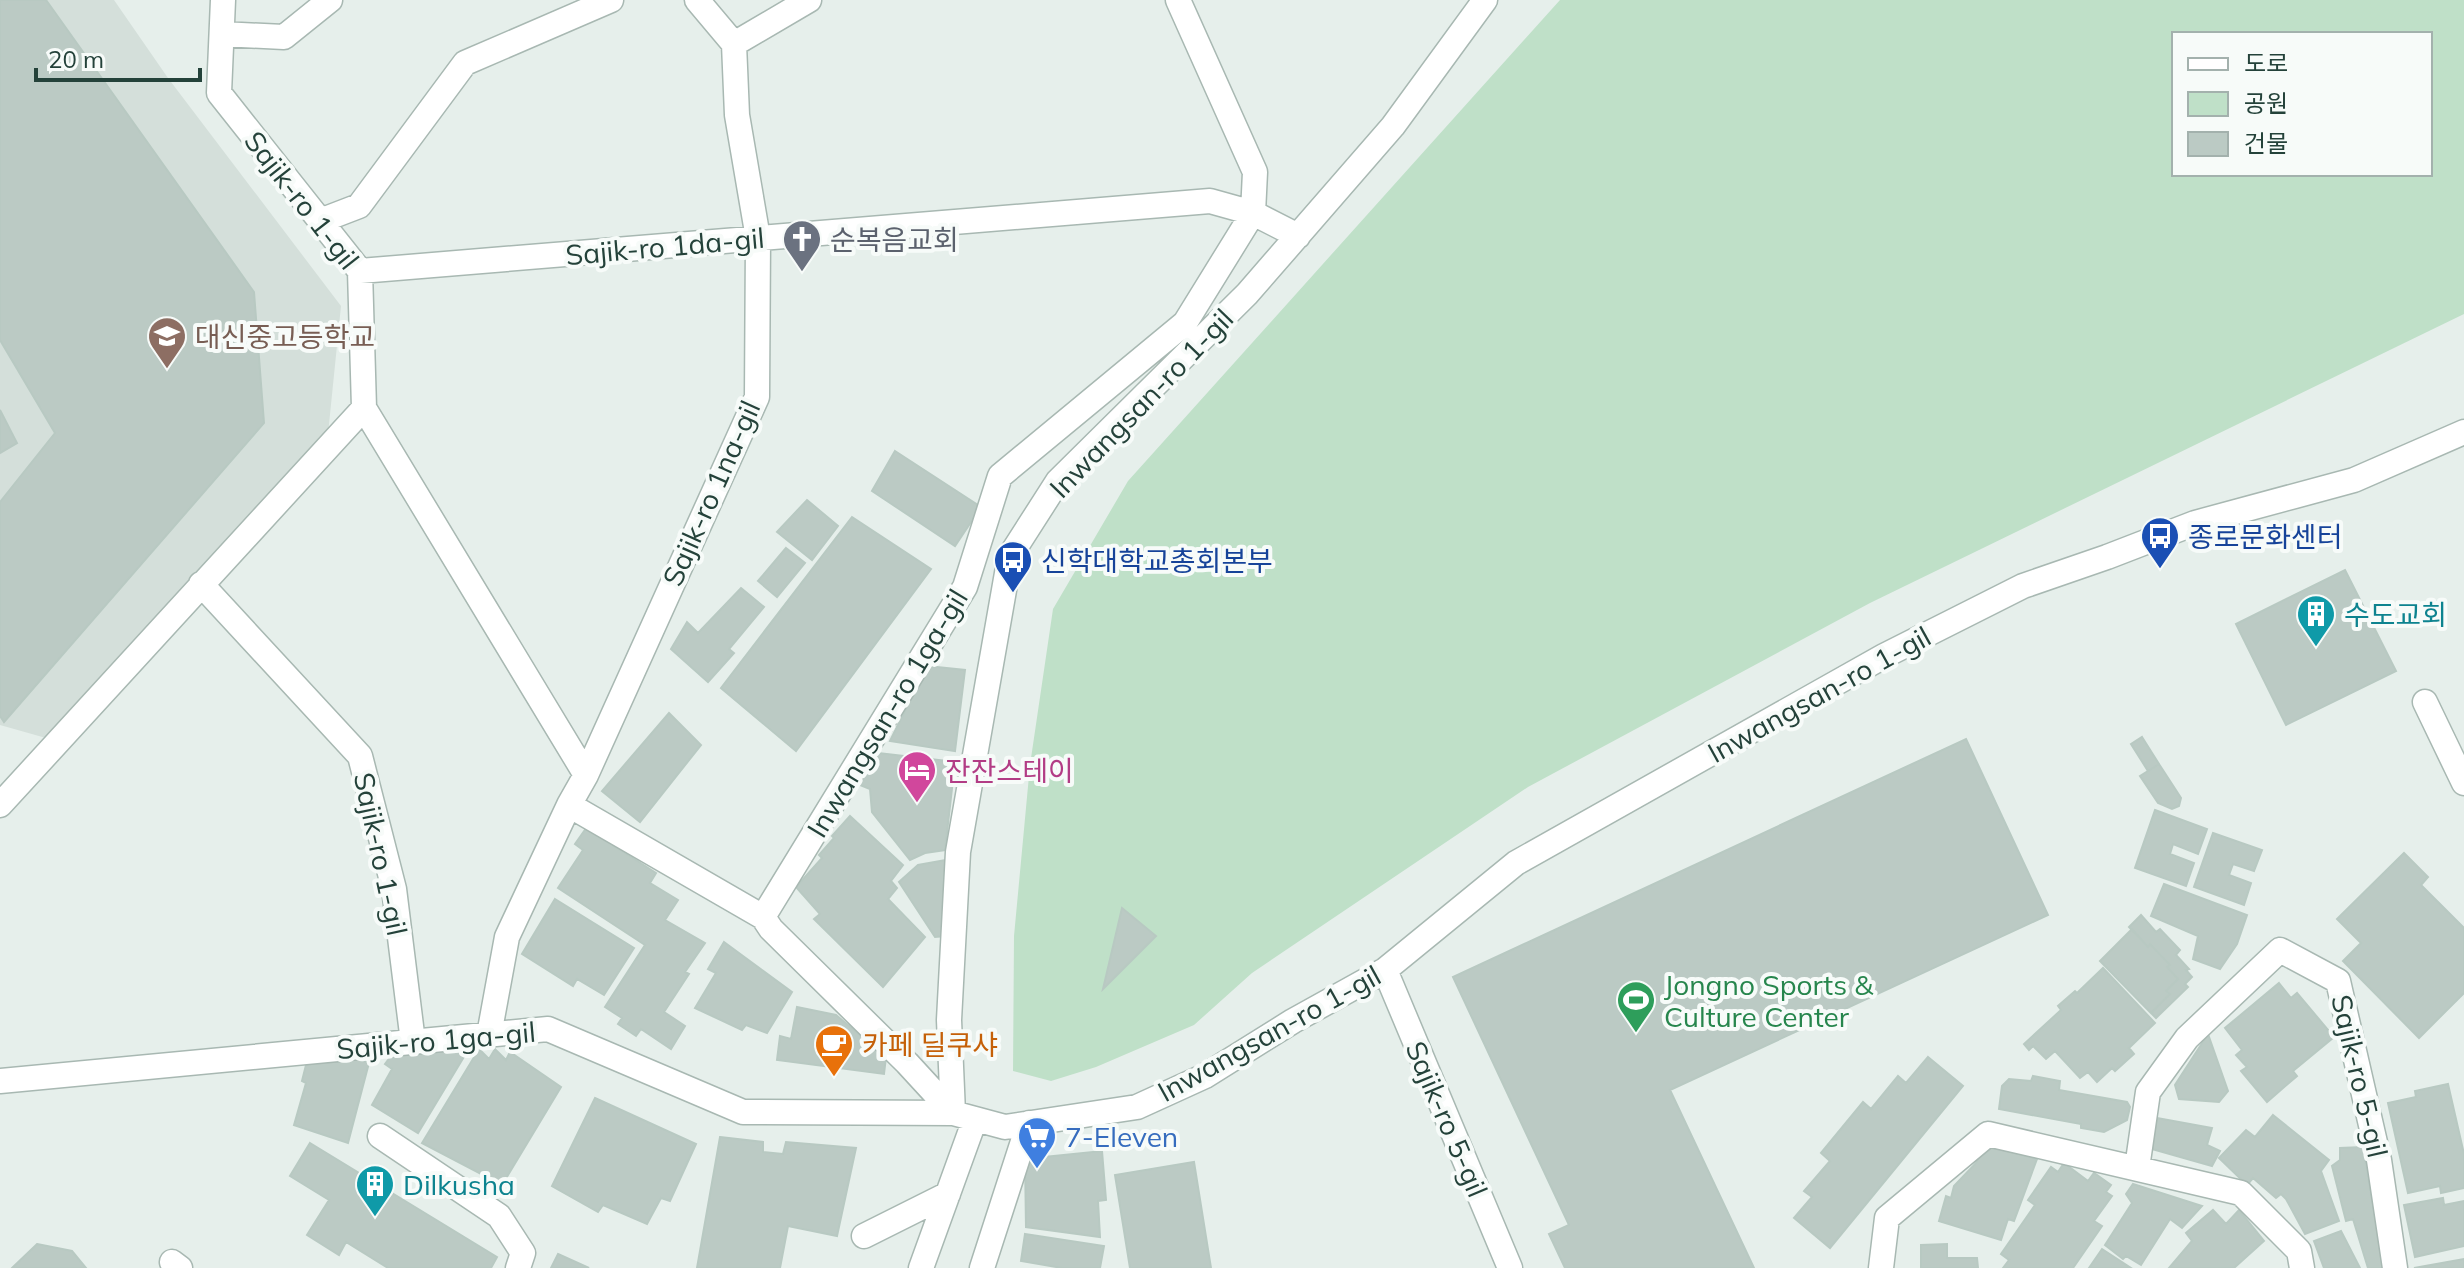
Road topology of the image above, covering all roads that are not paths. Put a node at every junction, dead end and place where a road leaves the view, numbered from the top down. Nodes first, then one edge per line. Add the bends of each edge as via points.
1 (223, 0) edge
2 (330, 0) edge
3 (611, 0) edge
4 (697, 0) edge
5 (809, 0) edge
6 (1178, 0) edge
7 (1485, 0) edge
8 (222, 34) junction
9 (734, 44) junction
10 (1253, 213) junction
11 (320, 221) junction
12 (1298, 236) junction
13 (758, 238) junction
14 (360, 271) junction
15 (364, 408) junction
16 (2464, 432) edge
17 (201, 584) junction
18 (2425, 702) dead end
19 (586, 775) junction
20 (2464, 783) edge
21 (0, 805) edge
22 (569, 805) junction
23 (763, 917) junction
24 (1385, 970) junction
25 (489, 1035) junction
26 (413, 1042) junction
27 (0, 1081) edge
28 (964, 1116) junction
29 (1029, 1123) junction
30 (380, 1136) dead end
31 (2137, 1168) junction
32 (948, 1194) junction
33 (864, 1236) dead end
34 (518, 1268) edge
35 (921, 1268) edge
36 (982, 1268) edge
37 (1510, 1268) edge
38 (1881, 1268) edge
39 (2302, 1268) edge
40 (2395, 1268) edge

1 - 8 street, Sajik-ro 1-gil
2 - 8 street via 284,37
3 - 11 street via 465,63 359,206
4 - 9 street
5 - 9 street
6 - 10 street, Inwangsan-ro 1ga-gil via 1255,172
7 - 12 street, Inwangsan-ro 1-gil via 1393,126
8 - 11 street, Sajik-ro 1-gil via 219,93
9 - 13 street, Sajik-ro 1na-gil via 737,115
10 - 12 street, Sajik-ro 1da-gil
10 - 13 street, Sajik-ro 1da-gil via 1210,201
10 - 23 street, Inwangsan-ro 1ga-gil via 1185,323 1000,476 965,587
11 - 14 street, Sajik-ro 1-gil
12 - 28 street, Inwangsan-ro 1-gil via 1247,294 1058,481 1010,556 958,852 949,1020
13 - 14 street, Sajik-ro 1da-gil
13 - 19 street, Sajik-ro 1na-gil via 757,397
14 - 15 street, Sajik-ro 1-gil
15 - 17 street
15 - 19 street
16 - 24 street, Inwangsan-ro 1-gil via 2354,480 2195,523 2023,586 1884,656 1516,863
17 - 21 street
17 - 26 street, Sajik-ro 1-gil via 360,756 394,889
18 - 20 street
19 - 22 street, Sajik-ro 1na-gil
22 - 23 street
22 - 25 street, Sajik-ro 1na-gil via 507,937
23 - 28 street
24 - 29 street, Inwangsan-ro 1-gil via 1205,1076 1137,1107
24 - 37 street, Sajik-ro 5-gil
25 - 26 street, Sajik-ro 1ga-gil
25 - 28 street, Sajik-ro 1ga-gil via 548,1029 743,1112
26 - 27 street, Sajik-ro 1ga-gil
28 - 29 street, Inwangsan-ro 1-gil via 1005,1127
28 - 32 street
29 - 36 street
30 - 34 street via 499,1216 523,1253
31 - 38 street via 1988,1134 1887,1218
31 - 39 street via 2241,1193 2299,1251
31 - 40 street, Sajik-ro 5-gil via 2148,1092 2187,1038 2280,950 2338,981 2379,1160
32 - 33 street
32 - 35 street

